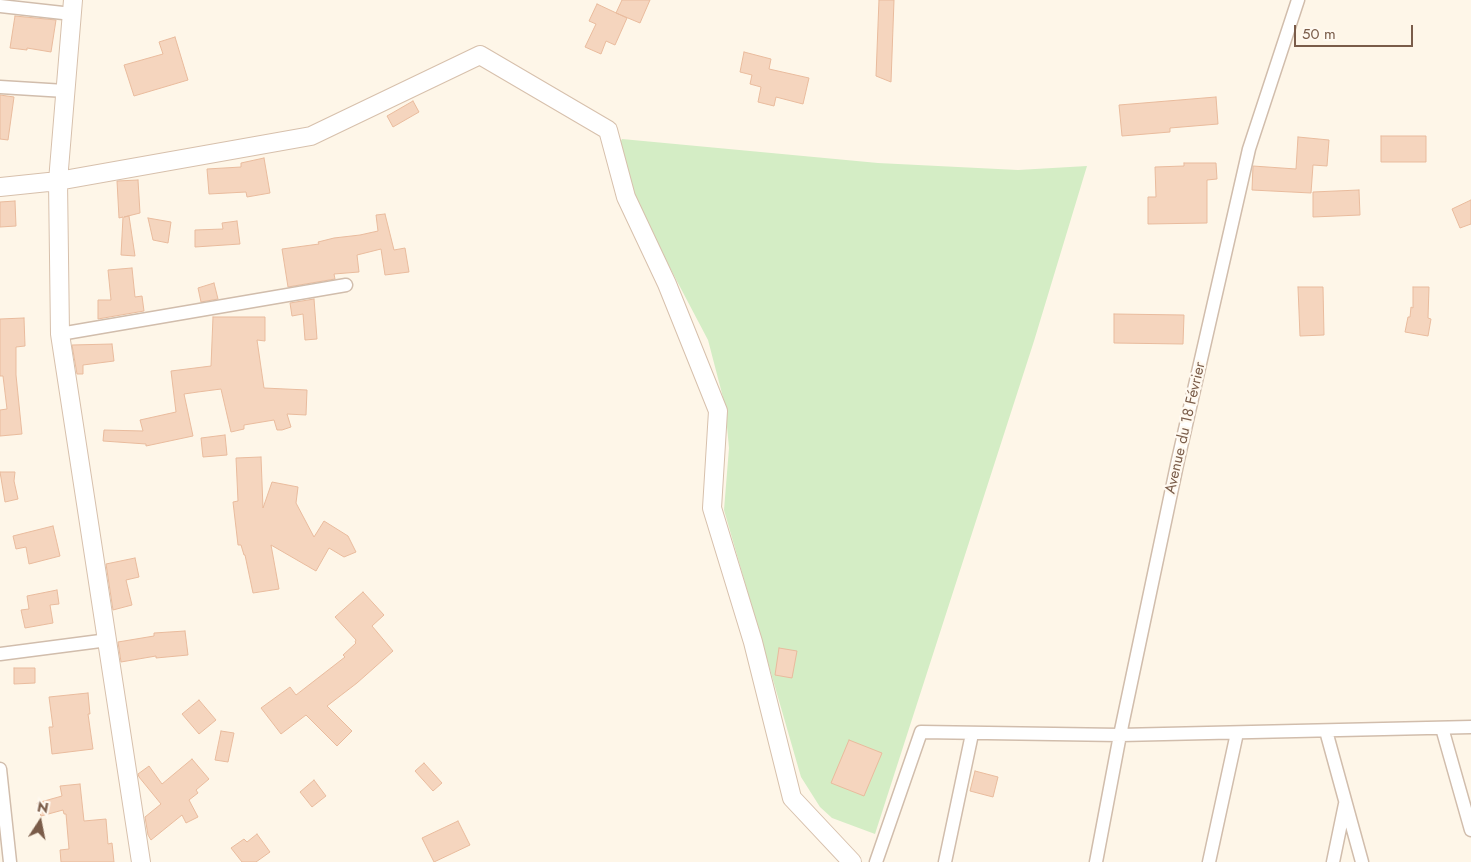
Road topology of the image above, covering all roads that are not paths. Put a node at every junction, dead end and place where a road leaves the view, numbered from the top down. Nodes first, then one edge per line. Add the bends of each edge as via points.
1 (1298, 0) edge
2 (0, 6) edge
3 (73, 7) edge
4 (0, 88) edge
5 (65, 91) junction
6 (58, 181) junction
7 (0, 187) edge
8 (346, 285) dead end
9 (60, 334) junction
10 (108, 640) junction
11 (0, 654) edge
12 (1471, 727) edge
13 (1442, 728) junction
14 (1326, 731) junction
15 (1237, 733) junction
16 (972, 734) junction
17 (1120, 735) junction
18 (0, 769) edge
19 (1346, 801) junction
20 (1471, 830) edge
21 (10, 862) edge
22 (141, 862) edge
23 (852, 862) edge
24 (876, 862) edge
25 (944, 862) edge
26 (1096, 862) edge
27 (1209, 862) edge
28 (1333, 862) edge
29 (1362, 862) edge

1 - 17 street, Avenue du 18 Février via 1249,149
2 - 3 street
3 - 5 street
4 - 5 street
5 - 6 street
6 - 7 street
6 - 9 street
6 - 23 street via 311,136 480,55 608,130 626,197 667,284 718,411 712,508 753,642 792,798
8 - 9 street
9 - 10 street
10 - 11 street
10 - 22 street
12 - 13 street
13 - 14 street
13 - 20 street
14 - 15 street
14 - 19 street
15 - 17 street
15 - 27 street
16 - 17 street
16 - 24 street via 921,732
16 - 25 street
17 - 26 street, Avenue du 18 Février
18 - 21 street
19 - 28 street
19 - 29 street

